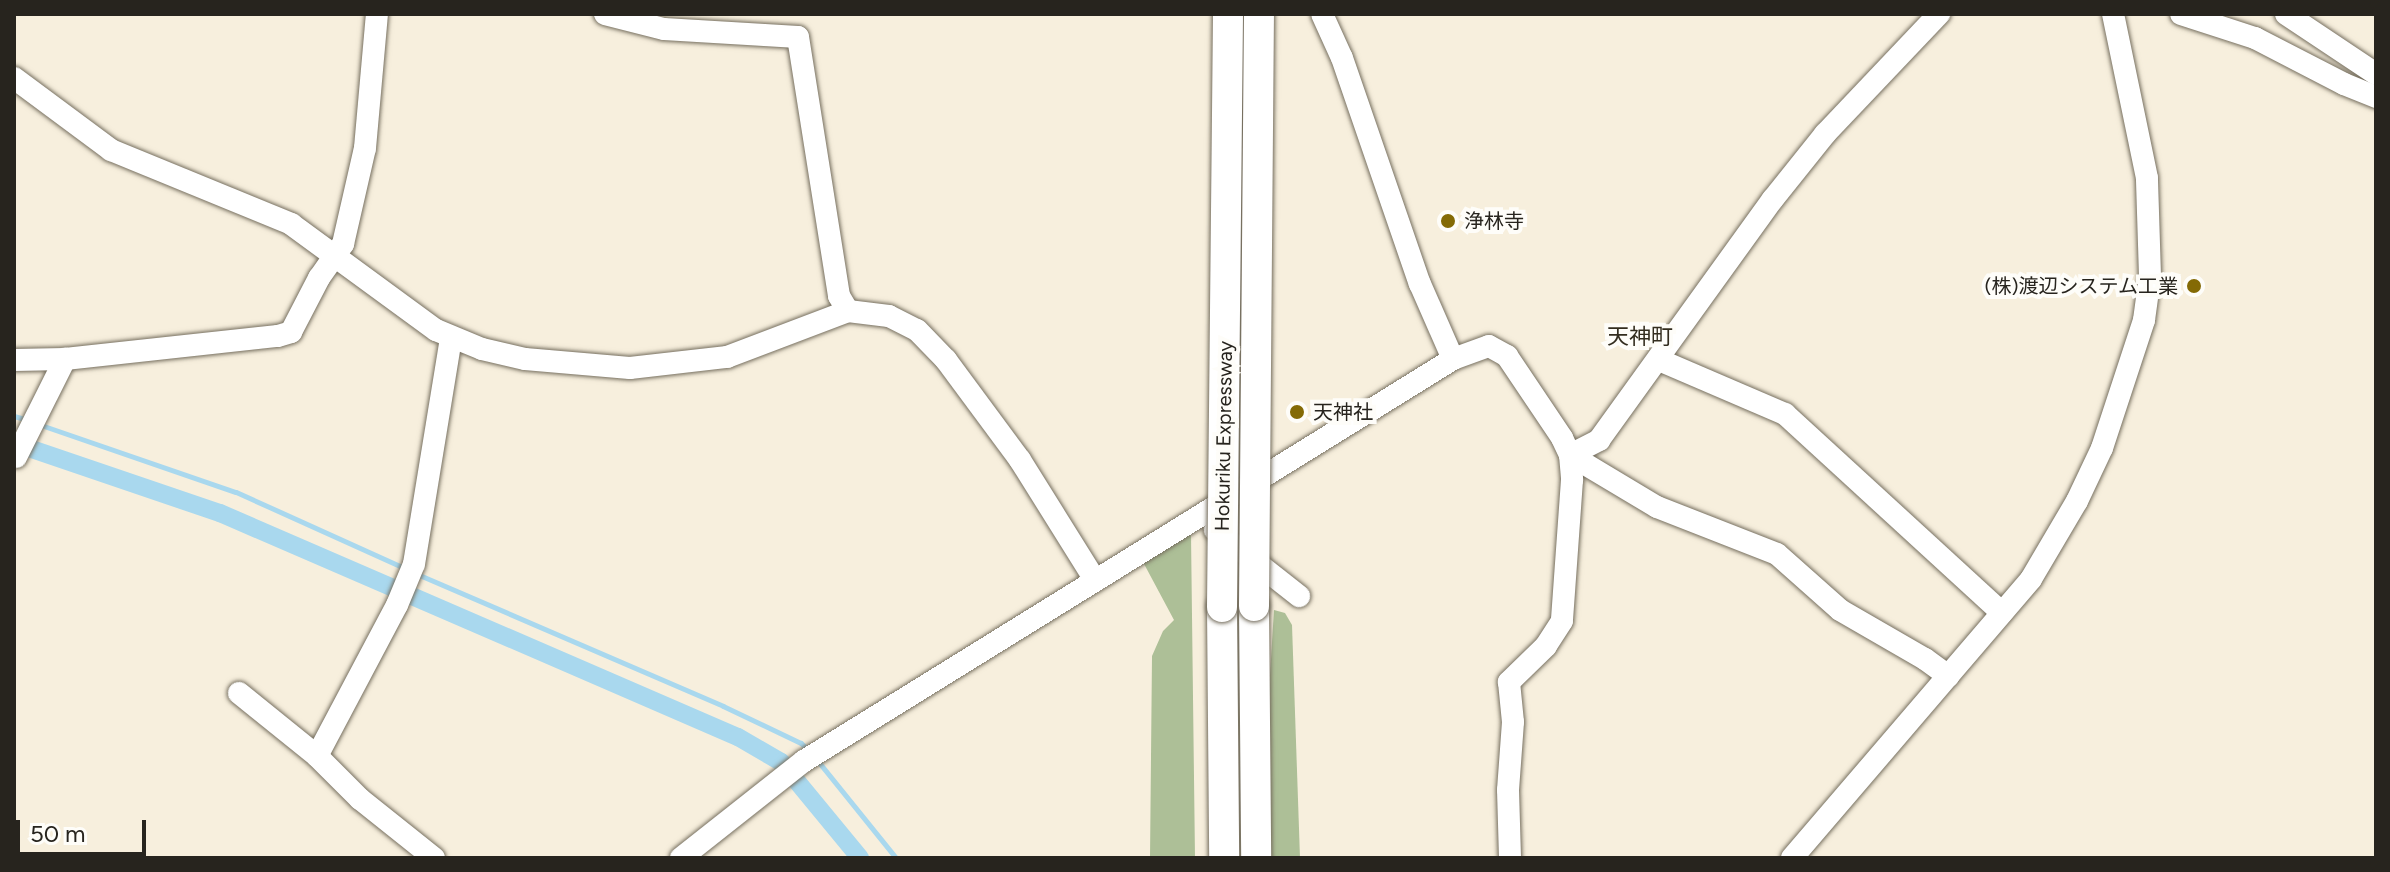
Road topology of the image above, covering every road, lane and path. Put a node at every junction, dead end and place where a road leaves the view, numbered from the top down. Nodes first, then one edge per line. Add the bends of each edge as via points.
1 (377, 14) edge
2 (605, 14) edge
3 (1228, 14) edge
4 (1259, 14) edge
5 (1322, 14) edge
6 (1939, 14) edge
7 (2113, 14) edge
8 (2181, 14) edge
9 (2286, 14) edge
10 (2376, 74) edge
11 (14, 78) edge
12 (2376, 97) edge
13 (337, 257) junction
14 (848, 311) junction
15 (451, 339) junction
16 (65, 359) junction
17 (1453, 359) junction
18 (14, 360) edge
19 (1659, 360) junction
20 (1570, 455) junction
21 (16, 457) dead end
22 (1198, 517) junction
23 (1095, 580) junction
24 (1299, 596) dead end
25 (2002, 613) junction
26 (1948, 676) junction
27 (239, 693) dead end
28 (317, 756) junction
29 (434, 858) edge
30 (681, 858) edge
31 (1224, 858) edge
32 (1256, 858) edge
33 (1510, 858) edge
34 (1792, 858) edge

1 - 13 street via 365,148
2 - 14 street via 664,29 798,37 839,296
3 - 31 highway, Hokuriku Expressway, bridge
4 - 32 highway, Hokuriku Expressway, bridge
5 - 17 street via 1420,284
6 - 19 street via 1825,134
7 - 25 street via 2147,178 2150,276 2144,320 2118,405 2077,501 2031,579
8 - 12 street via 2255,38
9 - 10 street
11 - 13 street via 111,150 276,216
13 - 15 street
13 - 16 street via 319,278 291,332
14 - 15 street via 727,357 630,368 525,359
14 - 23 street via 889,316 917,330 946,360 1020,460
15 - 28 street via 414,564
16 - 18 street
16 - 21 street
17 - 20 street via 1489,346 1507,356
17 - 22 street
19 - 20 street via 1599,440
19 - 25 street via 1785,414
20 - 26 street via 1657,507 1777,554 1840,610
20 - 33 street via 1571,535 1562,621 1546,646 1509,682
22 - 23 street
22 - 24 street
23 - 30 street via 804,761
25 - 26 street
26 - 34 street
27 - 28 street
28 - 29 street via 360,799

